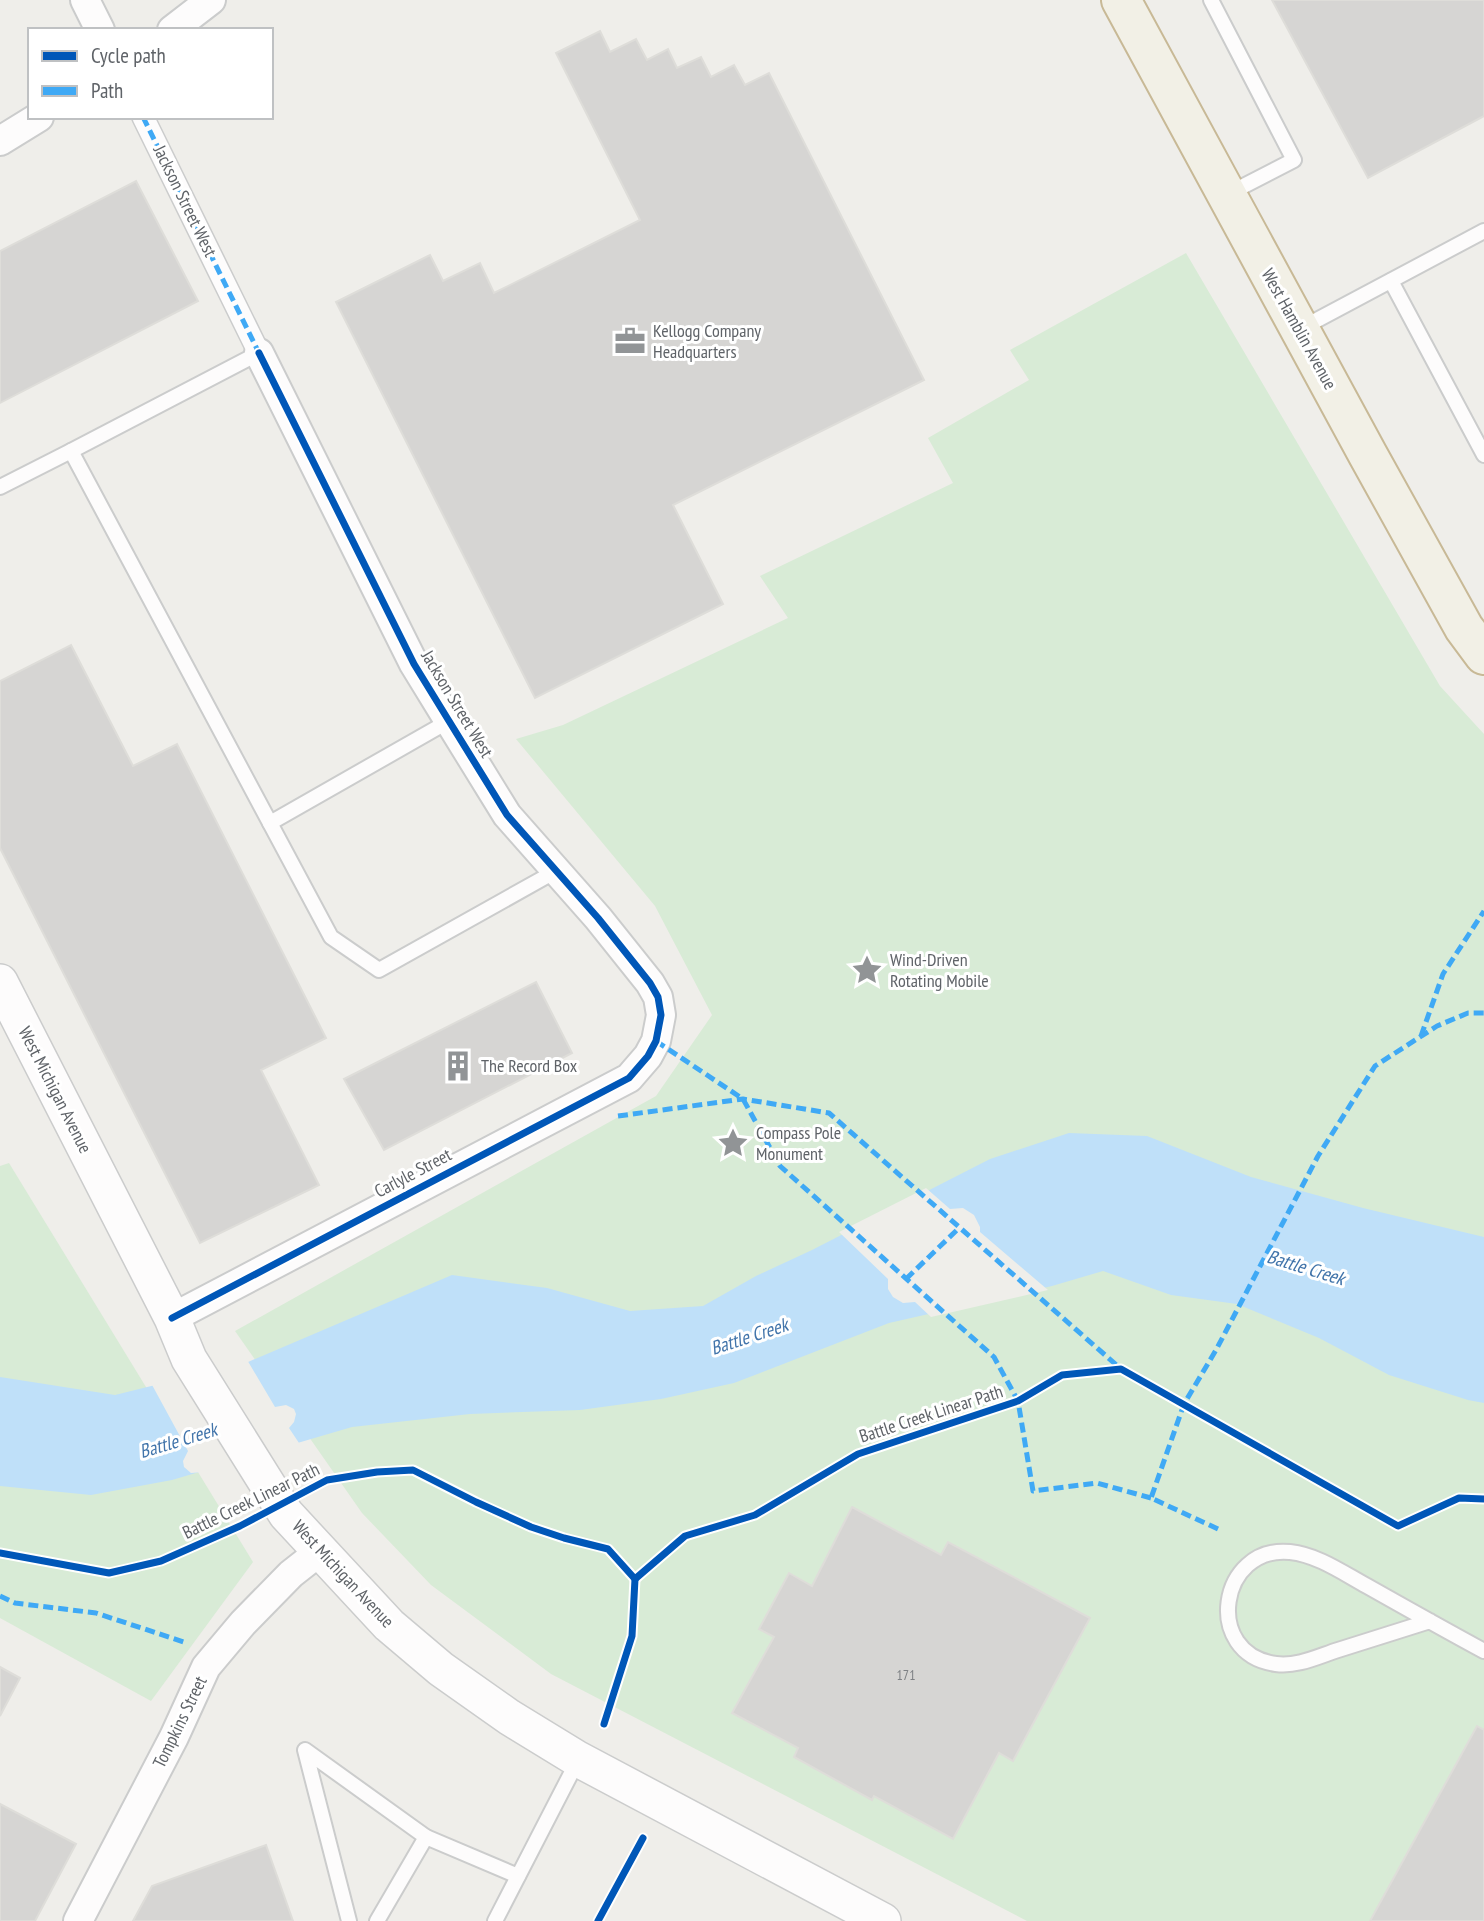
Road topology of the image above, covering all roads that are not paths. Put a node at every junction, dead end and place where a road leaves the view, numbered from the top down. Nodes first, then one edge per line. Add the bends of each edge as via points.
1 (85, 0) edge
2 (211, 0) edge
3 (1121, 0) edge
4 (1211, 0) edge
5 (99, 28) edge
6 (175, 28) edge
7 (36, 119) edge
8 (144, 119) edge
9 (0, 141) edge
10 (1226, 195) junction
11 (1484, 231) edge
12 (1391, 281) junction
13 (1299, 329) junction
14 (259, 353) junction
15 (71, 451) junction
16 (1484, 455) edge
17 (0, 487) edge
18 (1477, 633) edge
19 (449, 721) junction
20 (270, 823) junction
21 (556, 871) junction
22 (0, 982) edge
23 (656, 1041) joint
24 (172, 1318) junction
25 (319, 1552) junction
26 (1430, 1621) junction
27 (1484, 1651) edge
28 (578, 1760) junction
29 (426, 1837) junction
30 (518, 1876) junction
31 (78, 1921) edge
32 (349, 1921) edge
33 (377, 1921) edge
34 (495, 1921) edge
35 (883, 1921) edge

1 - 5 street
2 - 6 street
3 - 10 highway, West Hamblin Avenue
4 - 10 lane via 1294,160
7 - 9 street
8 - 14 street, Jackson Street West
10 - 13 highway, West Hamblin Avenue
11 - 12 lane
12 - 13 lane
12 - 16 lane
13 - 18 highway, West Hamblin Avenue
14 - 15 lane
14 - 19 street, Jackson Street West via 414,664
15 - 17 lane
15 - 20 lane
19 - 20 lane
19 - 21 street, Jackson Street West via 507,815
20 - 21 lane via 331,937 379,970
21 - 23 street, Jackson Street West via 650,983 661,1015
22 - 24 street, West Michigan Avenue
23 - 24 street, Carlyle Street via 629,1078
24 - 25 street, West Michigan Avenue via 189,1359 286,1514
25 - 28 street, West Michigan Avenue via 389,1625 441,1669
25 - 31 street, Tompkins Street via 291,1574 206,1667
26 - 26 lane via 1300,1662 1276,1664 1244,1649 1233,1637 1228,1604 1232,1586 1244,1568 1261,1556 1287,1551 1313,1557
26 - 27 lane
28 - 30 lane
28 - 35 street, West Michigan Avenue
29 - 30 lane
29 - 32 lane via 305,1750
29 - 33 lane
30 - 34 lane

